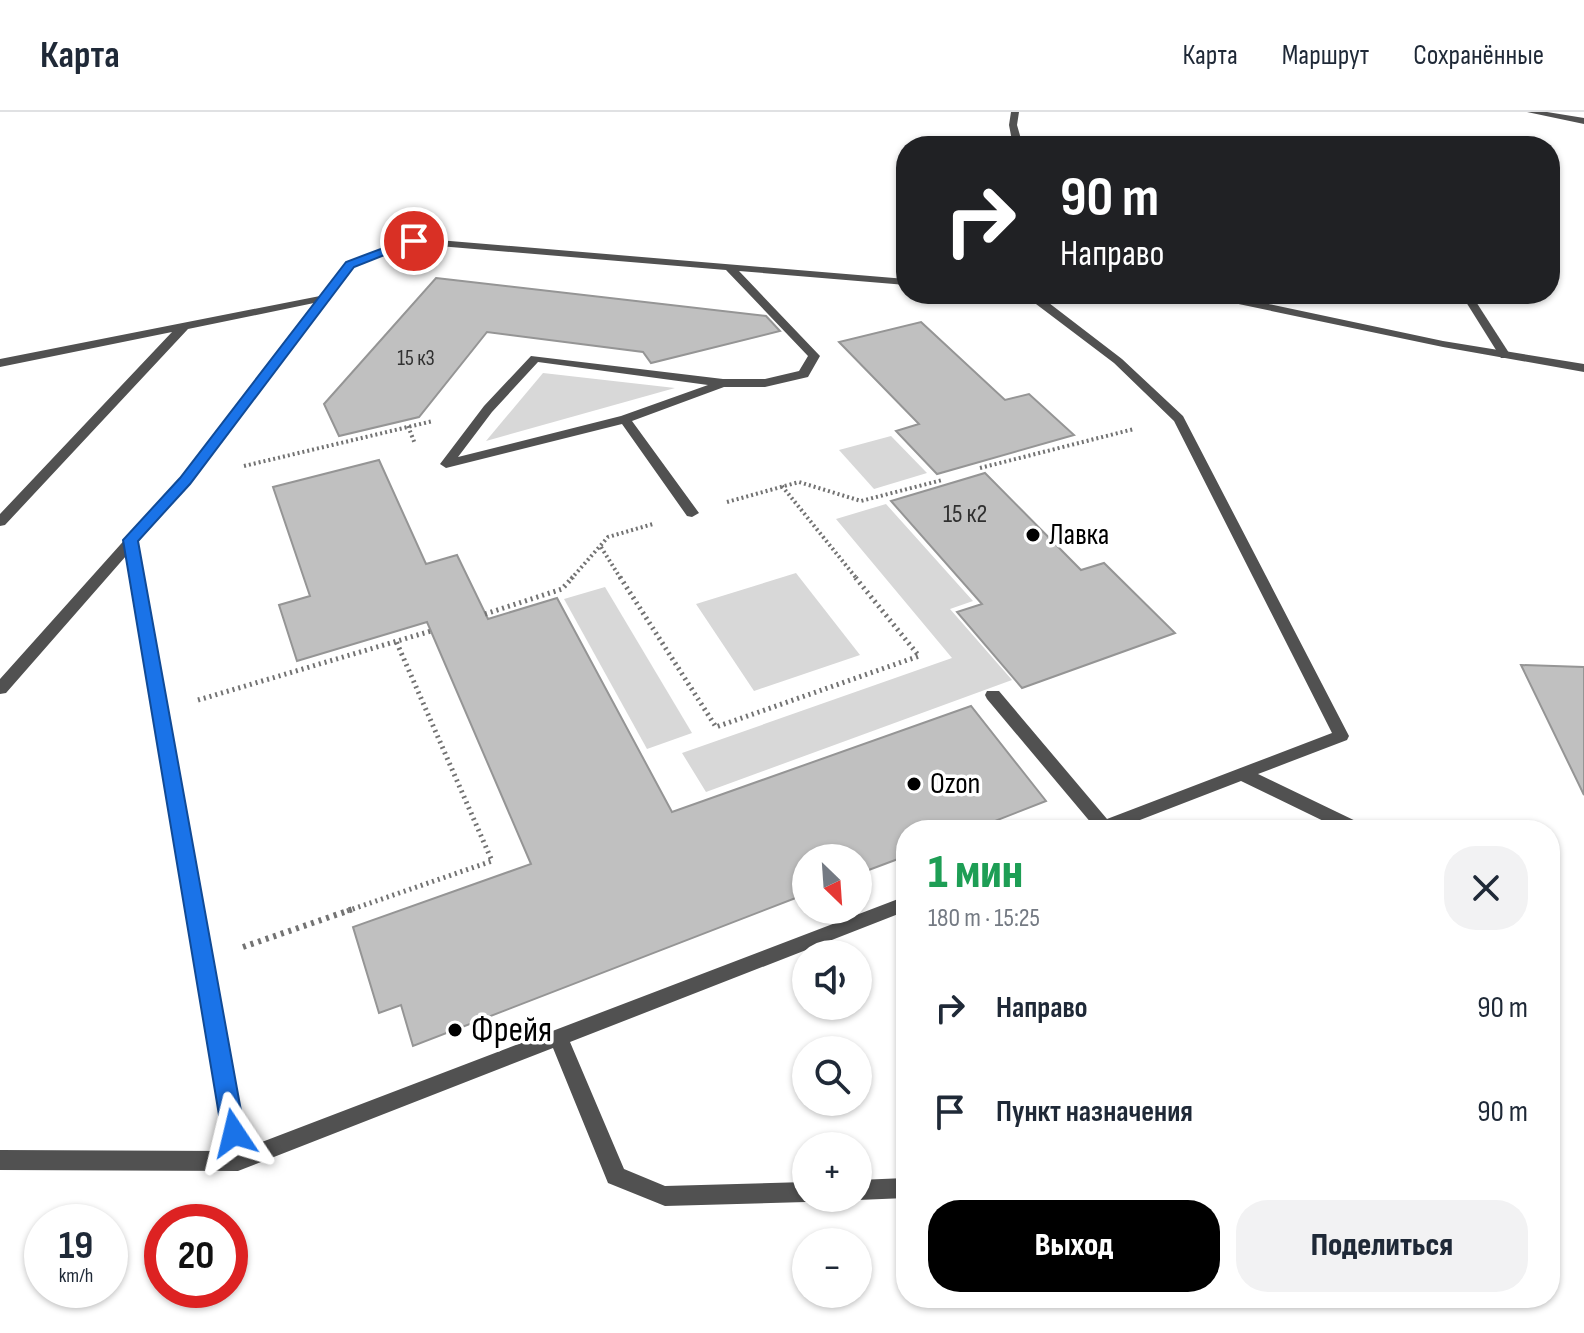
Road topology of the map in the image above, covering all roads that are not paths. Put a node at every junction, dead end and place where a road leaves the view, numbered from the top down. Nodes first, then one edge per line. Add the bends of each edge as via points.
1 (1015, 112) edge
2 (1531, 112) edge
3 (1584, 121) edge
4 (1016, 136) edge
5 (729, 267) junction
6 (896, 281) edge
7 (325, 298) junction
8 (1043, 304) edge
9 (1253, 304) edge
10 (1472, 304) edge
11 (184, 326) junction
12 (1505, 356) junction
13 (0, 363) edge
14 (1584, 368) edge
15 (723, 383) junction
16 (625, 419) junction
17 (692, 513) dead end
18 (0, 522) edge
19 (130, 540) junction
20 (0, 689) edge
21 (993, 695) dead end
22 (1242, 774) junction
23 (1094, 820) edge
24 (1121, 820) edge
25 (1337, 820) edge
26 (896, 907) edge
27 (558, 1037) junction
28 (0, 1160) edge
29 (238, 1161) junction
30 (896, 1188) edge
31 (872, 1189) edge
32 (792, 1192) edge

1 - 4 street
2 - 3 street
5 - 6 street
5 - 7 street via 414,241 350,264
5 - 15 street via 814,356 804,374 765,383
7 - 11 street
7 - 19 street via 185,481
8 - 22 street via 1118,361 1179,419 1341,736
9 - 12 street
10 - 12 street
11 - 13 street
11 - 18 street
12 - 14 street
15 - 16 street
15 - 16 street via 535,358 446,464
16 - 17 street
19 - 20 street
19 - 29 street
21 - 23 street
22 - 24 street
22 - 25 street
26 - 27 street
27 - 29 street
27 - 32 street via 616,1176 665,1196
28 - 29 street
30 - 31 street

